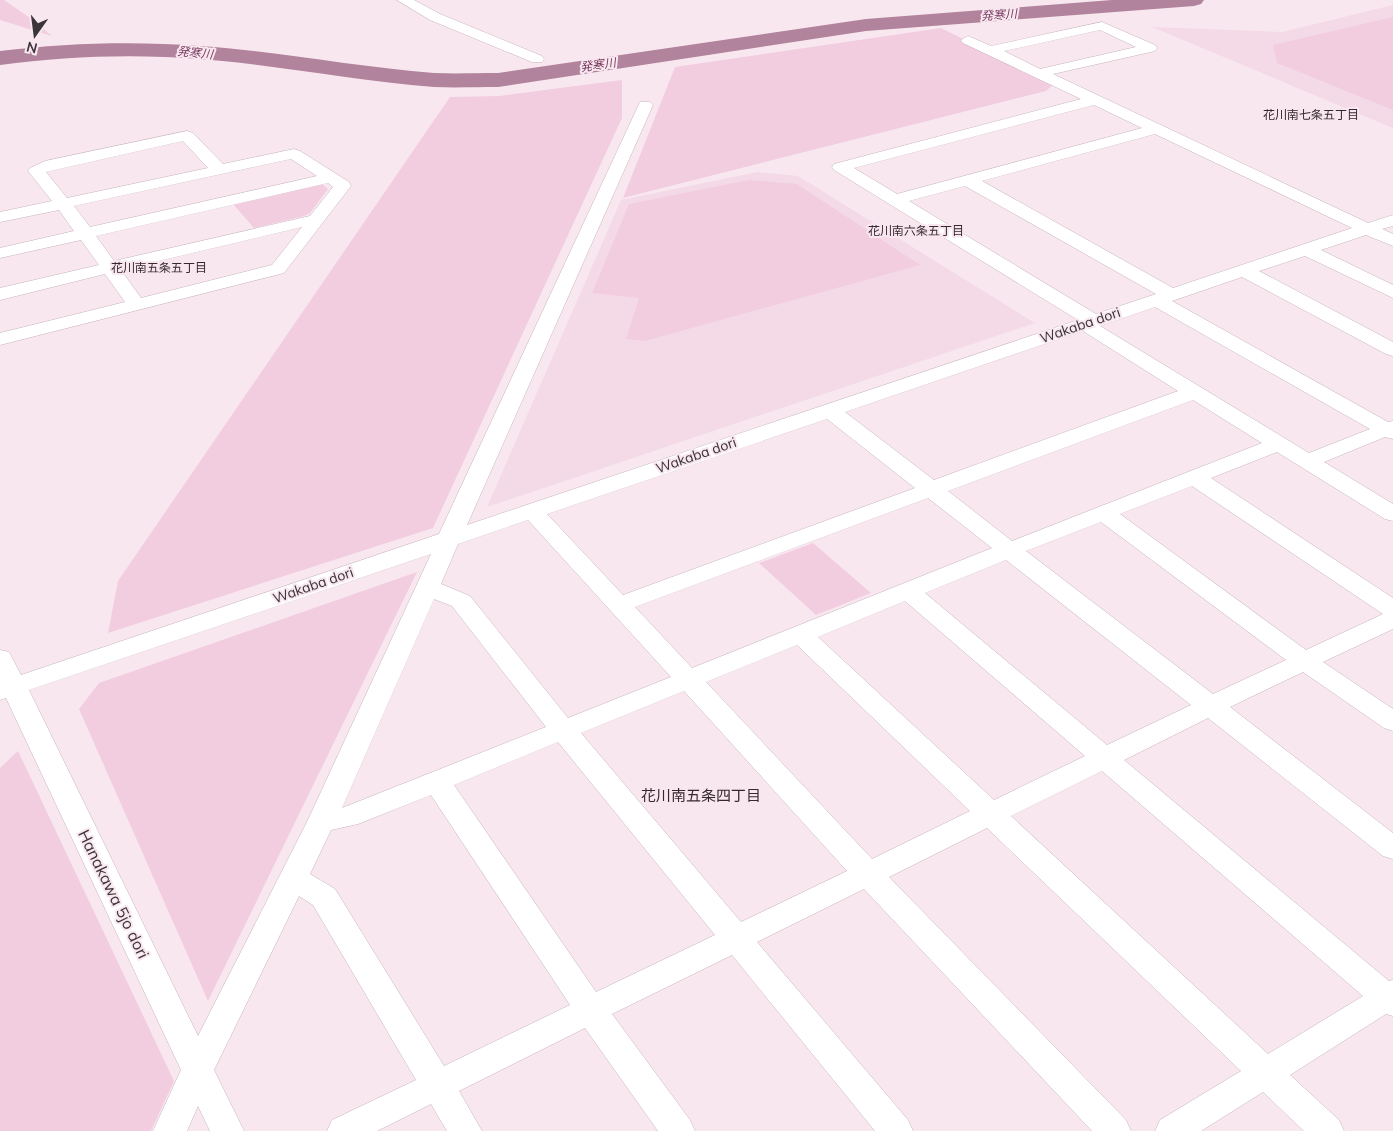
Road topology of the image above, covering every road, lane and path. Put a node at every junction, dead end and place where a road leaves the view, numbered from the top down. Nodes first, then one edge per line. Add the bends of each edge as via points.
1 (404, 0) edge
2 (968, 40) dead end
3 (991, 50) junction
4 (537, 59) dead end
5 (1040, 73) junction
6 (1096, 100) junction
7 (645, 105) dead end
8 (1156, 128) junction
9 (219, 170) junction
10 (330, 178) junction
11 (967, 180) junction
12 (895, 200) junction
13 (64, 203) junction
14 (0, 217) edge
15 (316, 220) junction
16 (1393, 220) edge
17 (1367, 229) junction
18 (84, 234) junction
19 (1393, 241) edge
20 (1305, 250) junction
21 (0, 253) edge
22 (108, 268) junction
23 (1243, 270) junction
24 (1393, 292) edge
25 (0, 294) edge
26 (1163, 297) junction
27 (137, 305) junction
28 (1089, 322) junction
29 (1393, 332) edge
30 (0, 339) edge
31 (1373, 339) junction
32 (1393, 350) edge
33 (1194, 392) junction
34 (829, 410) junction
35 (1391, 430) edge
36 (1279, 444) junction
37 (1307, 461) junction
38 (1194, 477) junction
39 (930, 489) junction
40 (532, 511) junction
41 (1104, 512) junction
42 (1393, 514) edge
43 (447, 540) junction
44 (1009, 550) junction
45 (426, 587) junction
46 (908, 591) junction
47 (618, 605) junction
48 (1393, 609) edge
49 (1393, 619) edge
50 (800, 634) junction
51 (0, 658) edge
52 (1304, 661) junction
53 (687, 680) junction
54 (7, 689) edge
55 (1210, 706) junction
56 (1393, 722) edge
57 (563, 730) junction
58 (1104, 758) junction
59 (436, 781) junction
60 (990, 814) junction
61 (321, 822) junction
62 (1393, 848) edge
63 (868, 874) junction
64 (293, 878) junction
65 (735, 939) junction
66 (1391, 998) edge
67 (592, 1010) junction
68 (198, 1069) junction
69 (1266, 1072) junction
70 (437, 1085) junction
71 (170, 1131) edge
72 (227, 1131) edge
73 (344, 1131) edge
74 (465, 1131) edge
75 (678, 1131) edge
76 (896, 1131) edge
77 (1114, 1131) edge
78 (1172, 1131) edge
79 (1328, 1131) edge

1 - 4 street via 435,17
2 - 3 street
3 - 5 street
3 - 5 street via 1102,26 1150,48
5 - 6 street
6 - 8 street
6 - 12 street via 840,167
7 - 43 street
8 - 11 street
8 - 17 street
9 - 10 street via 294,154
9 - 13 street
9 - 13 street via 187,136 45,166 36,171
10 - 15 street via 343,186
10 - 18 street
11 - 12 street
11 - 26 street
12 - 28 street
13 - 14 street
13 - 18 street
15 - 22 street
15 - 27 street via 278,269
16 - 17 street, Wakaba dori
17 - 19 street
17 - 20 street, Wakaba dori
18 - 21 street
18 - 22 street
20 - 23 street, Wakaba dori
20 - 24 street
22 - 25 street
22 - 27 street
23 - 26 street, Wakaba dori
23 - 31 street
26 - 28 street, Wakaba dori
26 - 35 street
27 - 30 street
28 - 33 street
28 - 34 street, Wakaba dori
29 - 31 street
31 - 32 street
33 - 36 street
33 - 39 street
34 - 39 street
34 - 40 street, Wakaba dori
35 - 37 street
36 - 37 street
36 - 38 street
37 - 42 street
38 - 41 street
38 - 48 street
39 - 44 street
39 - 47 street
40 - 43 street, Wakaba dori
40 - 47 street
41 - 44 street
41 - 52 street
43 - 45 street
43 - 54 street, Wakaba dori
44 - 46 street
44 - 55 street
45 - 57 street via 461,601
45 - 61 street
46 - 50 street
46 - 58 street
47 - 53 street
49 - 52 street
50 - 53 street
50 - 60 street
51 - 54 street, Hanakawa 5jo dori
52 - 55 street
52 - 56 street
53 - 57 street
53 - 63 street
54 - 68 street, Hanakawa 5jo dori
55 - 58 street
55 - 62 street
57 - 59 street
57 - 65 street
58 - 60 street
58 - 66 street
59 - 61 street via 348,817
59 - 67 street
60 - 63 street
60 - 69 street
61 - 64 street
63 - 65 street
63 - 77 street
64 - 68 street
64 - 70 street via 324,897
65 - 67 street
65 - 76 street
66 - 69 street
67 - 70 street
67 - 75 street
68 - 71 street
68 - 72 street, Hanakawa 5jo dori
69 - 78 street
69 - 79 street
70 - 73 street
70 - 74 street

